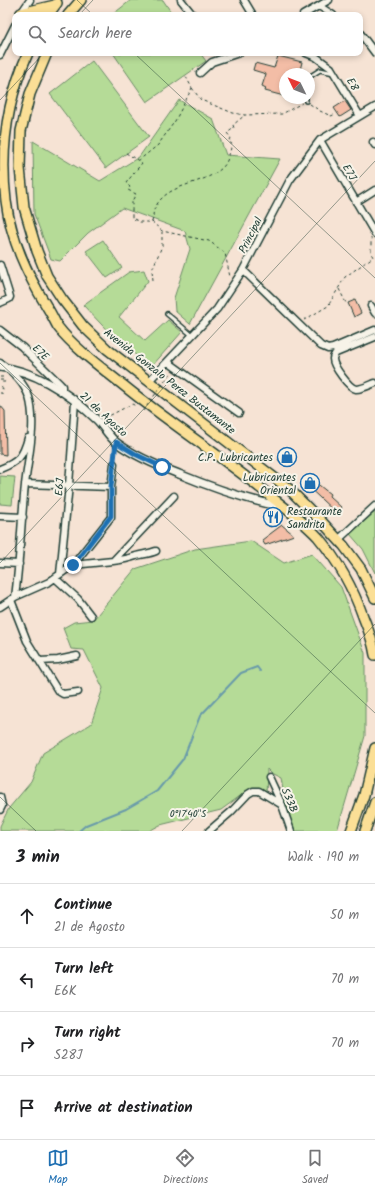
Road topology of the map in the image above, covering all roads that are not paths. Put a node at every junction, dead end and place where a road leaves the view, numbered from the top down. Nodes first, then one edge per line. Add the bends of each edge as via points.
1 (30, 0) edge
2 (80, 0) edge
3 (180, 0) edge
4 (244, 0) edge
5 (328, 0) edge
6 (57, 2) edge
7 (319, 6) junction
8 (22, 12) edge
9 (27, 12) edge
10 (50, 12) edge
11 (70, 12) edge
12 (190, 12) edge
13 (251, 12) edge
14 (308, 12) edge
15 (328, 12) edge
16 (12, 31) edge
17 (363, 37) edge
18 (375, 51) edge
19 (0, 55) edge
20 (27, 56) edge
21 (46, 56) edge
22 (230, 56) edge
23 (314, 56) edge
24 (200, 73) dead end
25 (315, 73) edge
26 (336, 74) junction
27 (375, 107) edge
28 (360, 116) junction
29 (320, 140) junction
30 (375, 190) edge
31 (356, 202) junction
32 (375, 234) edge
33 (0, 264) edge
34 (243, 270) junction
35 (0, 303) edge
36 (371, 306) dead end
37 (375, 313) edge
38 (167, 314) dead end
39 (0, 330) edge
40 (375, 330) edge
41 (193, 336) junction
42 (375, 337) edge
43 (168, 362) junction
44 (0, 363) edge
45 (3, 368) edge
46 (149, 381) junction
47 (375, 383) edge
48 (62, 392) junction
49 (75, 401) junction
50 (239, 413) dead end
51 (31, 426) junction
52 (114, 464) road end
53 (0, 469) edge
54 (25, 484) junction
55 (69, 485) junction
56 (111, 487) junction
57 (174, 496) dead end
58 (375, 506) edge
59 (284, 507) junction
60 (0, 516) edge
61 (23, 517) junction
62 (338, 540) junction
63 (156, 551) dead end
64 (113, 561) junction
65 (0, 563) edge
66 (19, 564) junction
67 (73, 565) junction
68 (60, 574) junction
69 (54, 578) junction
70 (375, 598) edge
71 (13, 599) junction
72 (0, 607) edge
73 (91, 616) dead end
74 (375, 655) edge
75 (77, 656) dead end
76 (40, 660) junction
77 (78, 692) dead end
78 (375, 748) edge
79 (269, 777) dead end
80 (0, 797) edge
81 (375, 802) edge
82 (282, 805) junction
83 (0, 810) edge
84 (290, 828) edge
85 (209, 831) edge
86 (283, 831) edge
87 (351, 831) edge
88 (365, 831) edge

1 - 8 street
2 - 11 main road
3 - 12 street
4 - 13 street
5 - 7 street
6 - 9 main road
6 - 10 main road
7 - 14 street
7 - 15 street
16 - 19 street
17 - 18 street
20 - 59 main road via 10,103 4,143 4,183 12,230 33,284 59,327 93,361
21 - 46 main road, Avenida Gonzalo Perez Bustamante via 30,94 21,131 20,168 24,207 30,229 47,276 83,326 107,349
22 - 24 street via 212,62
23 - 26 street, E8 via 332,68
25 - 26 lane via 320,70
26 - 28 street, E8
27 - 28 street, Principal
28 - 29 street, Principal
29 - 31 street, E7J
29 - 34 street, Principal via 290,180
30 - 31 street
31 - 32 street, E7J
33 - 35 street via 10,298
34 - 40 street via 321,346 328,349
34 - 41 street, Principal via 217,309
36 - 37 street
38 - 41 lane
39 - 48 street, E7E via 22,347 62,386
41 - 43 street, Principal
42 - 47 street via 333,357 349,385 356,389
43 - 46 street, Principal
43 - 50 street
44 - 45 street
45 - 48 street, 21 de Agosto via 35,377
45 - 51 street via 17,377 27,393 31,404
46 - 62 main road, Avenida Gonzalo Perez Bustamante via 289,489
48 - 49 street, 21 de Agosto
49 - 55 street, E6J
49 - 59 street, 21 de Agosto via 116,442 137,455 243,498
51 - 53 street via 22,456 12,465
51 - 54 street
52 - 56 street
54 - 55 street
54 - 61 street
55 - 56 street
55 - 68 street, E6J
56 - 67 street via 111,516
57 - 64 street
58 - 62 street
59 - 74 main road via 317,536 336,560 361,609
60 - 61 street
61 - 66 street
62 - 70 main road, Avenida Gonzalo Perez Bustamante via 361,569
63 - 64 street via 128,560
64 - 67 street
65 - 66 street
66 - 71 street
67 - 68 street
68 - 69 street
69 - 71 street
69 - 73 street via 78,599
71 - 72 street
71 - 76 street via 27,641
75 - 76 street
76 - 77 street via 58,691 63,694
78 - 87 main road via 364,794
79 - 82 street, S33B
80 - 83 street
81 - 88 main road
82 - 84 street, S33B
82 - 85 street via 259,791 253,791
84 - 86 street

